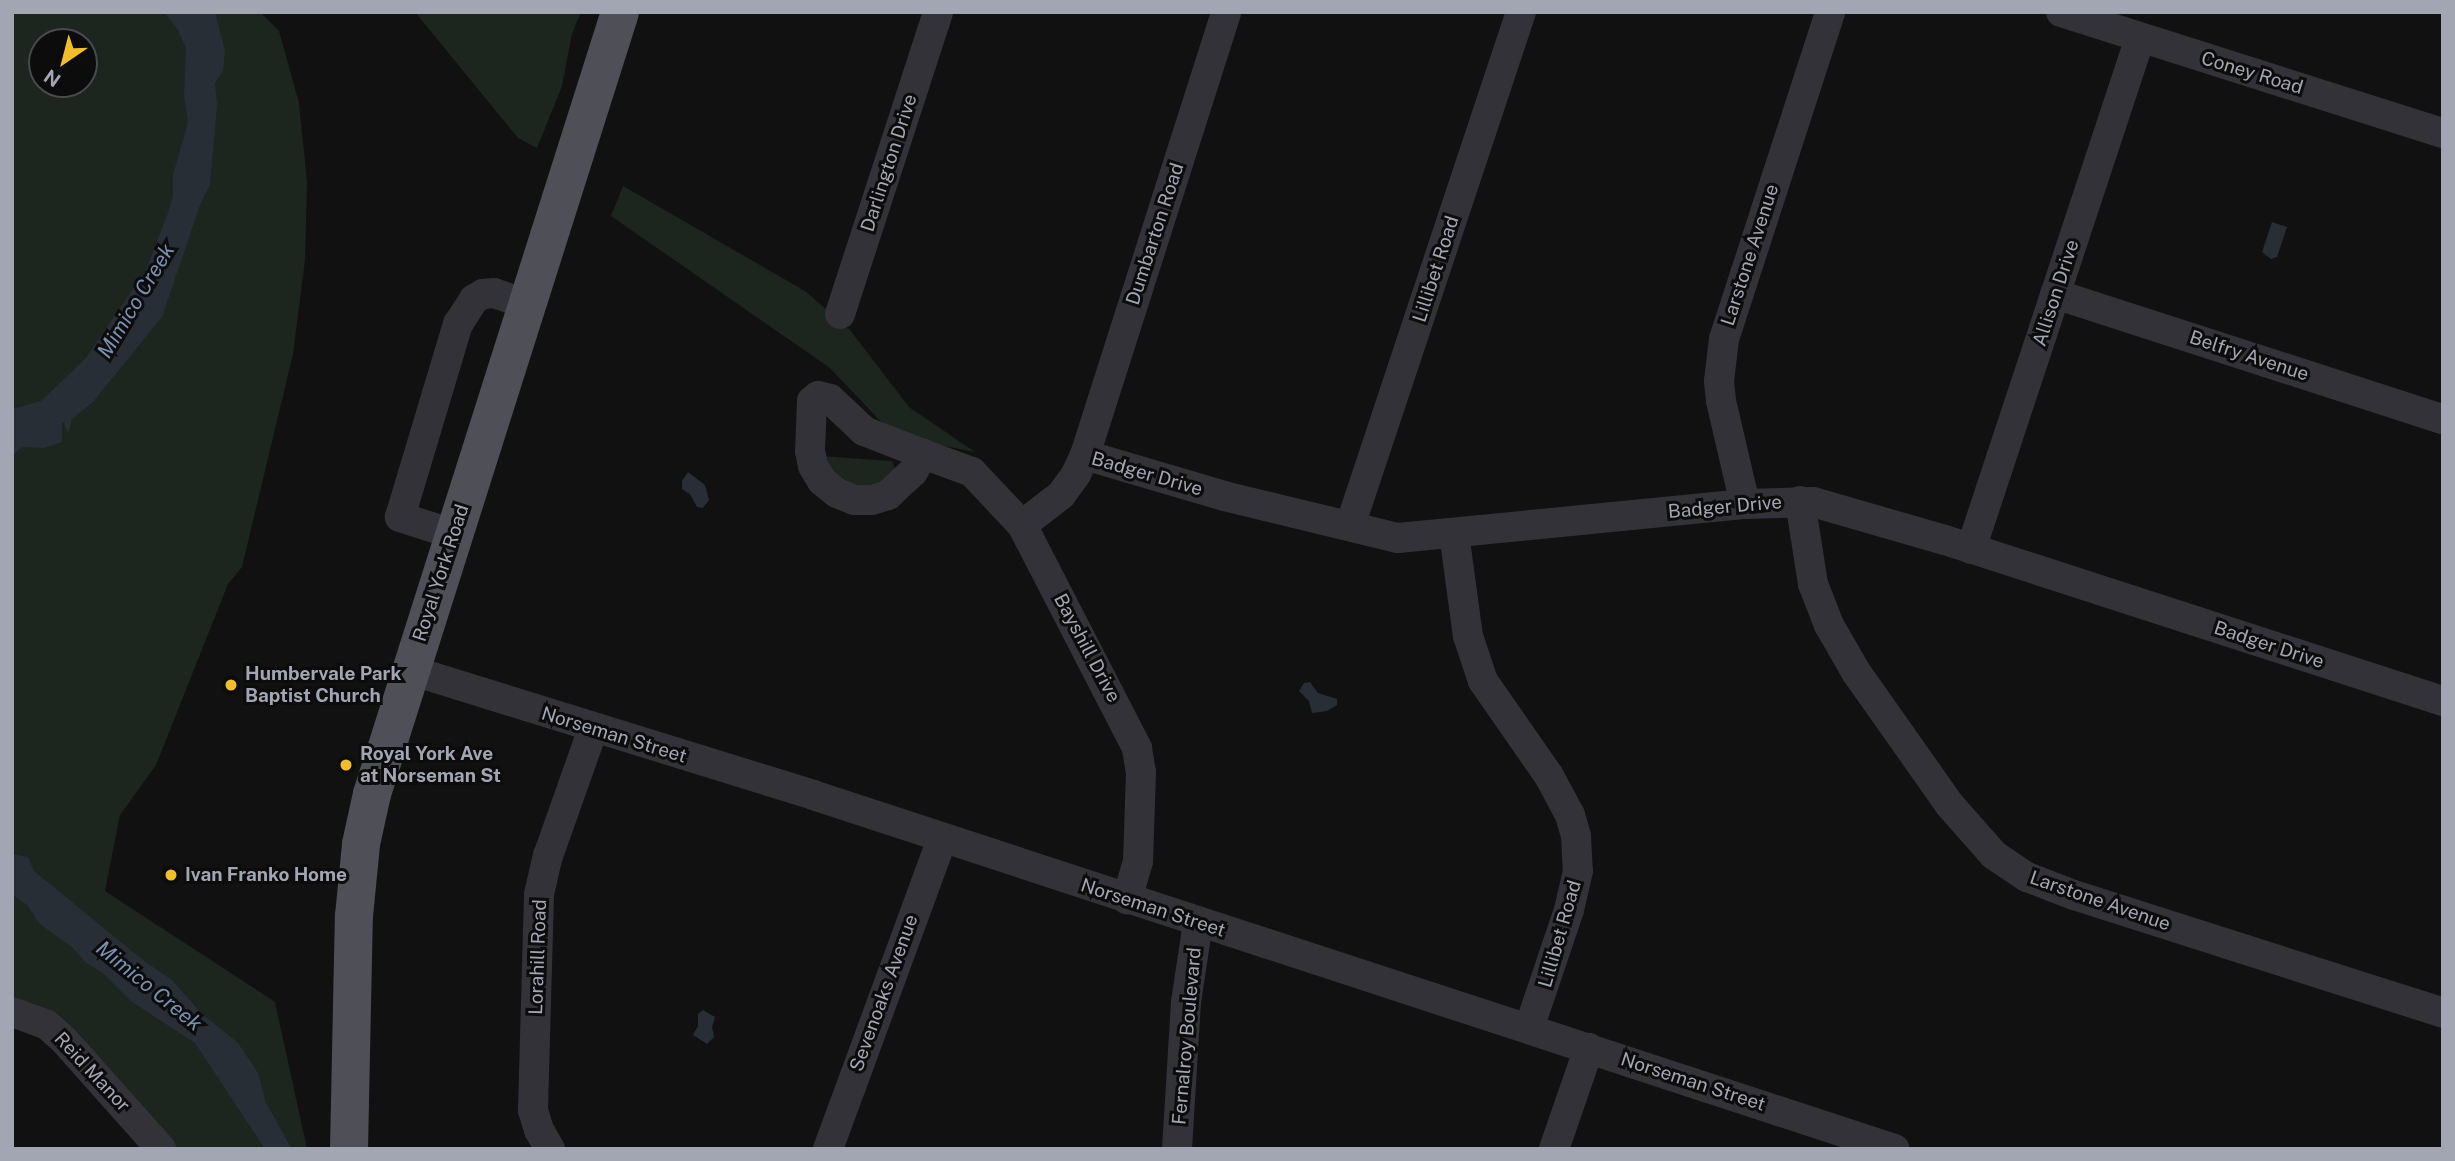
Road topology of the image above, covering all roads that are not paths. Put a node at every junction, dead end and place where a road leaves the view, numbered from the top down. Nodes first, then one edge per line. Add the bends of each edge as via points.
1 (620, 12) edge
2 (938, 12) edge
3 (1226, 12) edge
4 (1521, 12) edge
5 (1830, 12) edge
6 (2061, 12) edge
7 (2140, 38) junction
8 (2443, 133) edge
9 (2055, 294) junction
10 (528, 305) junction
11 (840, 314) dead end
12 (2443, 419) edge
13 (923, 454) dead end
14 (1084, 455) junction
15 (1800, 501) junction
16 (1745, 504) junction
17 (1022, 525) junction
18 (1350, 526) junction
19 (1454, 533) junction
20 (453, 534) junction
21 (1971, 549) junction
22 (410, 670) junction
23 (2443, 701) edge
24 (593, 729) junction
25 (942, 839) junction
26 (1127, 899) junction
27 (1198, 923) junction
28 (12, 1012) edge
29 (2443, 1013) edge
30 (1529, 1028) junction
31 (1589, 1048) junction
32 (161, 1149) edge
33 (349, 1149) edge
34 (550, 1149) edge
35 (828, 1149) edge
36 (1177, 1149) edge
37 (1554, 1149) edge
38 (1895, 1149) edge

1 - 10 main road, Royal York Road
2 - 11 street, Darlington Drive
3 - 14 street, Dumbarton Road
4 - 18 street, Lillibet Road
5 - 16 street, Larstone Avenue via 1724,339 1721,401
6 - 7 street, Coney Road
7 - 8 street, Coney Road
7 - 9 street, Allison Drive
9 - 12 street, Belfry Avenue
9 - 21 street, Allison Drive
10 - 20 main road, Royal York Road
10 - 20 street via 495,293 483,294 474,299 458,324 400,517
13 - 17 street, Bayshill Drive via 972,472
14 - 17 street, Badger Drive via 1061,495
14 - 18 street, Badger Drive via 1224,496
15 - 16 street, Badger Drive
15 - 21 street, Badger Drive via 1845,509
15 - 29 street, Larstone Avenue via 1813,584 1829,625 1863,683 1941,793 1994,855 2027,877 2074,895
16 - 19 street, Badger Drive
17 - 26 street, Bayshill Drive via 1137,748 1141,772 1138,861
18 - 19 street, Badger Drive via 1398,538
19 - 30 street, Lillibet Road via 1466,625 1483,681 1549,776 1576,836 1578,870 1569,910
20 - 22 main road, Royal York Road
21 - 23 street, Badger Drive
22 - 24 street, Norseman Street
22 - 33 main road, Royal York Road via 361,844 354,916
24 - 25 street, Norseman Street
24 - 34 street, Lorahill Road via 539,894 533,1110
25 - 26 street, Norseman Street
25 - 35 street, Sevenoaks Avenue
26 - 27 street, Norseman Street
27 - 30 street, Norseman Street
27 - 36 street, Fernalroy Boulevard via 1186,1002
28 - 32 street, Reid Manor via 47,1025 64,1040
30 - 31 street, Norseman Street
31 - 37 street
31 - 38 street, Norseman Street

